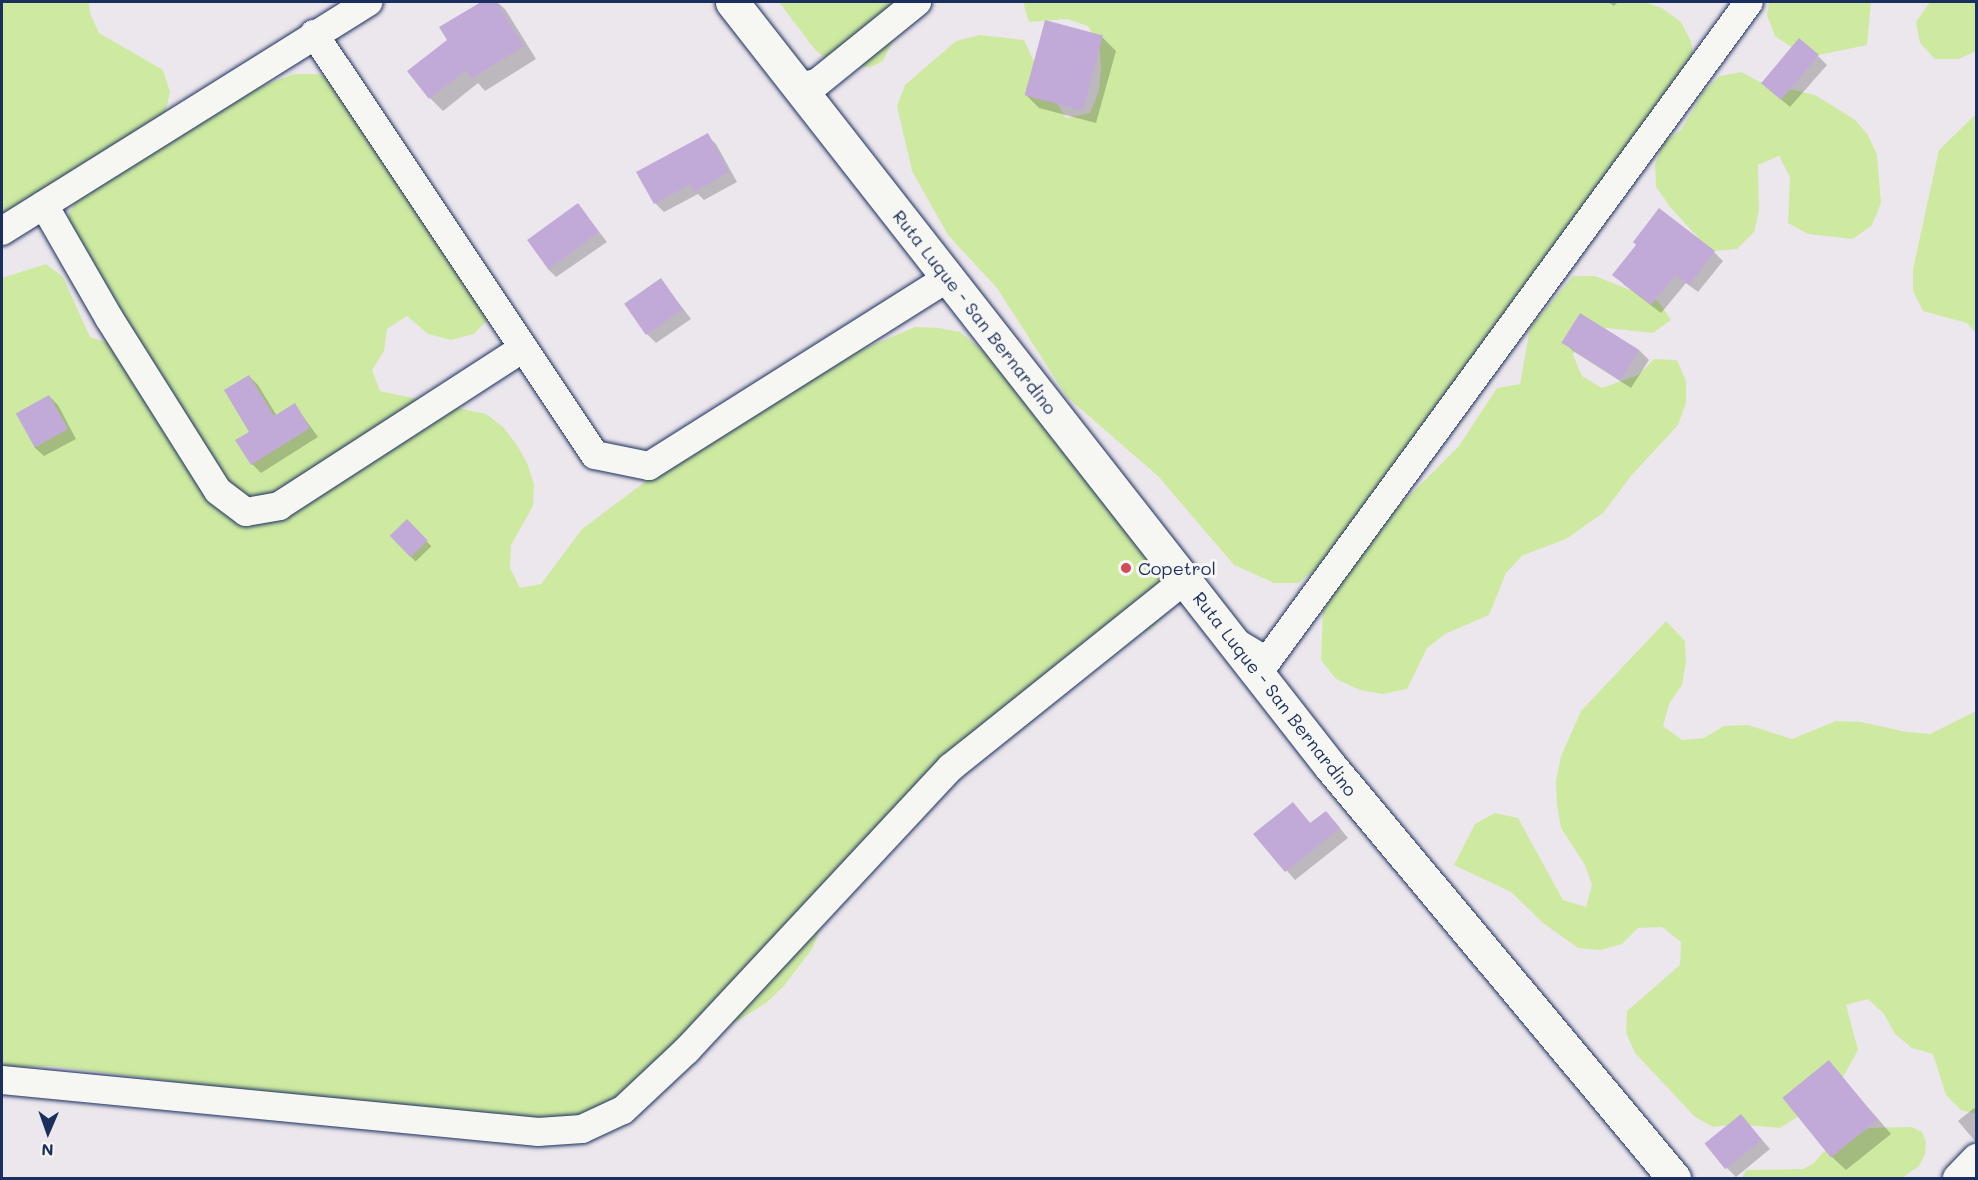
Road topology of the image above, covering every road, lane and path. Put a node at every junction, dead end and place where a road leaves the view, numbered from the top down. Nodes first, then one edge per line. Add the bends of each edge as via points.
1 (368, 2) edge
2 (732, 2) edge
3 (917, 2) edge
4 (1749, 2) edge
5 (314, 34) junction
6 (799, 87) junction
7 (44, 205) junction
8 (2, 231) edge
9 (948, 278) junction
10 (523, 348) junction
11 (1185, 580) junction
12 (1233, 641) junction
13 (2, 1080) edge
14 (1977, 1158) edge
15 (1674, 1179) edge
16 (1957, 1179) edge

1 - 5 street
2 - 6 main road, Ruta Luque - San Bernardino
3 - 6 street via 817,83
4 - 12 street via 1267,662
5 - 7 street
5 - 10 street
6 - 9 main road, Ruta Luque - San Bernardino
7 - 8 street
7 - 10 street via 109,318 218,491 246,512 279,506
9 - 10 street via 649,466 595,455
9 - 11 main road, Ruta Luque - San Bernardino
11 - 12 main road, Ruta Luque - San Bernardino
11 - 13 street via 950,768 687,1050 623,1110 582,1129 538,1132
12 - 15 main road, Ruta Luque - San Bernardino via 1330,766
14 - 16 street

